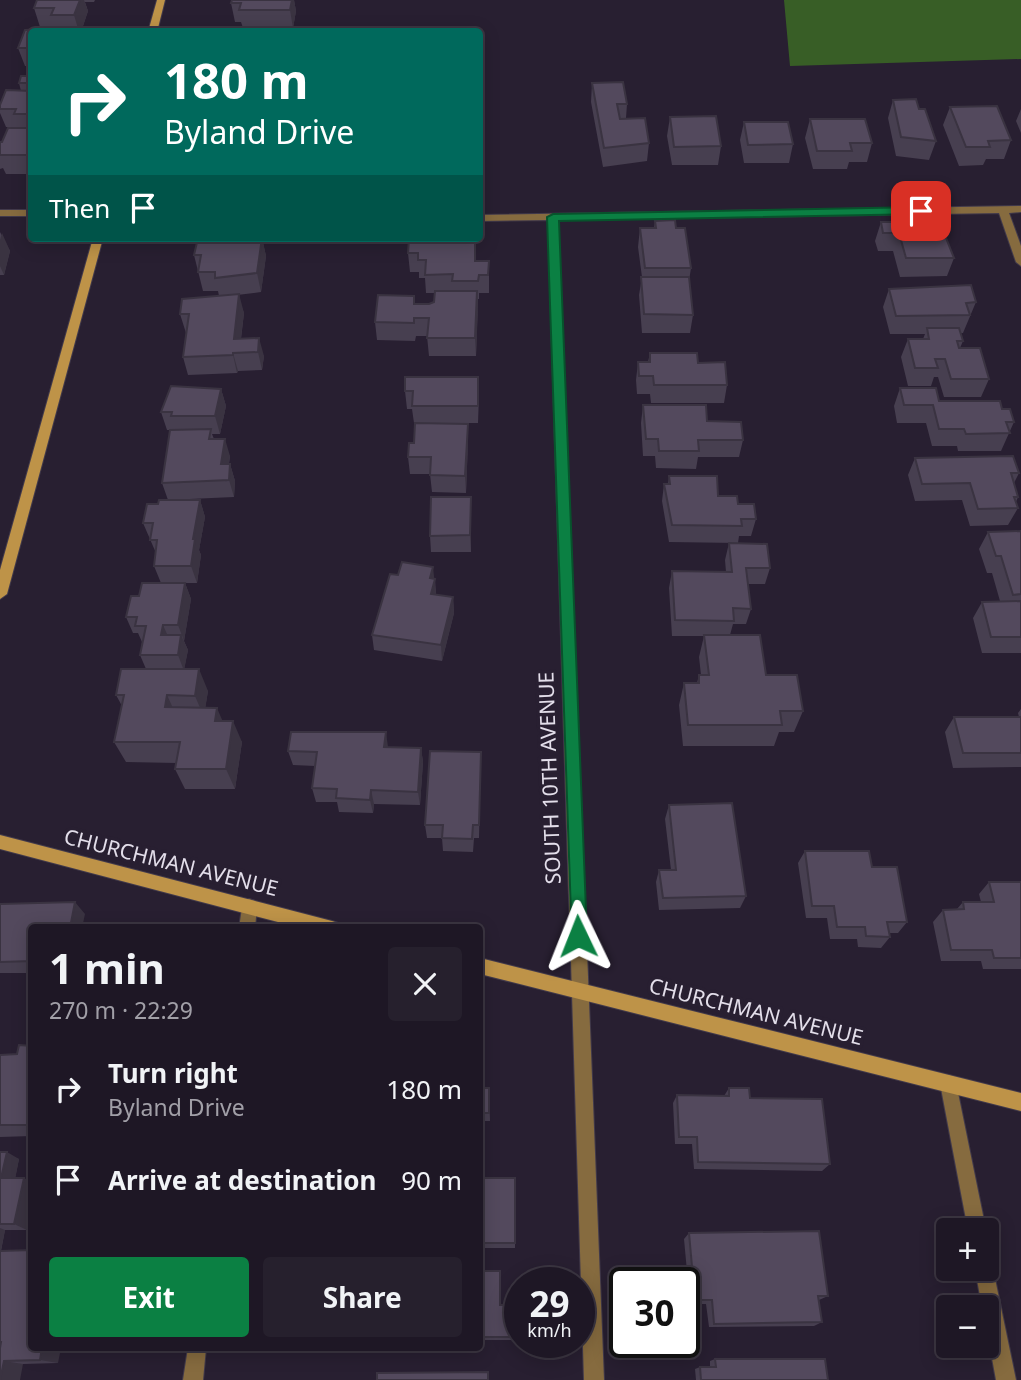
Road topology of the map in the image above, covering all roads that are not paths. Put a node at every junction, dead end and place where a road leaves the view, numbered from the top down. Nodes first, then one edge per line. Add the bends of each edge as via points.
1 (161, 0) edge
2 (153, 28) edge
3 (1003, 209) junction
4 (1021, 209) edge
5 (0, 213) edge
6 (28, 213) edge
7 (553, 217) junction
8 (483, 218) edge
9 (97, 242) edge
10 (1021, 262) edge
11 (0, 594) edge
12 (0, 842) edge
13 (250, 906) junction
14 (248, 924) edge
15 (317, 924) edge
16 (483, 967) edge
17 (580, 992) junction
18 (948, 1083) junction
19 (1021, 1102) edge
20 (975, 1218) edge
21 (986, 1281) edge
22 (197, 1351) edge
23 (193, 1380) edge
24 (594, 1380) edge
25 (1006, 1380) edge

1 - 2 street
3 - 4 street
3 - 7 street
3 - 10 street
5 - 6 street
7 - 8 street
7 - 17 street, SOUTH 10TH AVENUE
9 - 11 street
12 - 13 street, CHURCHMAN AVENUE
13 - 14 street
13 - 15 street, CHURCHMAN AVENUE
16 - 17 street, CHURCHMAN AVENUE
17 - 18 street, CHURCHMAN AVENUE
17 - 24 street, SOUTH 10TH AVENUE
18 - 19 street, CHURCHMAN AVENUE
18 - 20 street
21 - 25 street
22 - 23 street

